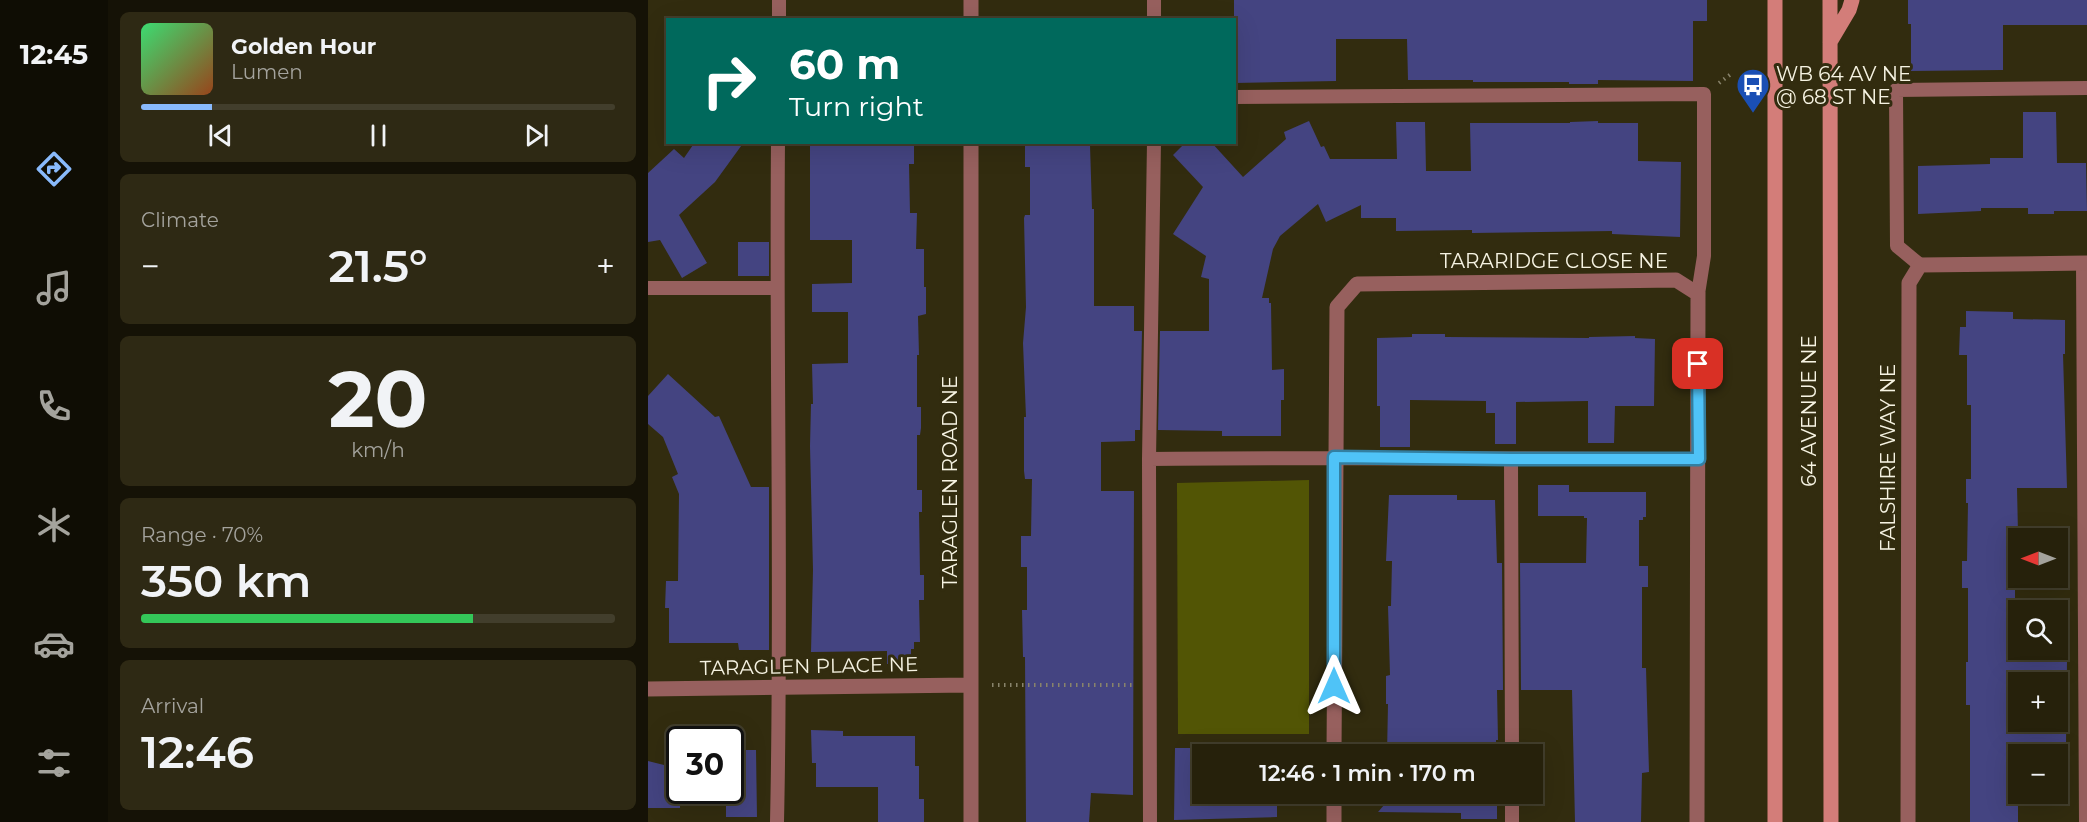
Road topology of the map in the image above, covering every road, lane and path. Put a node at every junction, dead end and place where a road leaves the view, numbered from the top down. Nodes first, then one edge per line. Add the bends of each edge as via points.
1 (779, 0) edge
2 (971, 0) edge
3 (1154, 0) edge
4 (1774, 0) edge
5 (1830, 0) edge
6 (1852, 0) edge
7 (779, 18) edge
8 (971, 18) edge
9 (1154, 18) edge
10 (1830, 42) junction
11 (2087, 88) edge
12 (1236, 97) edge
13 (778, 144) edge
14 (971, 144) edge
15 (1154, 144) edge
16 (2085, 263) edge
17 (1920, 265) junction
18 (648, 288) edge
19 (777, 288) junction
20 (1698, 294) junction
21 (1334, 457) junction
22 (1149, 459) junction
23 (1511, 459) junction
24 (1699, 459) junction
25 (1150, 684) junction
26 (970, 685) junction
27 (780, 687) junction
28 (648, 689) edge
29 (1334, 744) edge
30 (1512, 744) edge
31 (1334, 804) edge
32 (1512, 804) edge
33 (777, 822) edge
34 (971, 822) edge
35 (1150, 822) edge
36 (1334, 822) edge
37 (1512, 822) edge
38 (1697, 822) edge
39 (1775, 822) edge
40 (1831, 822) edge
41 (1908, 822) edge
42 (2086, 822) edge

1 - 7 lane
2 - 8 street
3 - 9 lane
4 - 39 main road, 64 AVENUE NE
5 - 10 main road, 64 AVENUE NE
6 - 10 main road
10 - 40 main road, 64 AVENUE NE
11 - 17 lane via 1896,90 1897,246
12 - 20 lane via 1704,94 1704,256
13 - 19 lane
14 - 26 street, TARAGLEN ROAD NE
15 - 22 lane
16 - 17 street
16 - 42 lane
17 - 41 street, FALSHIRE WAY NE via 1909,283
18 - 19 lane
19 - 27 lane
20 - 21 street, TARARIDGE CLOSE NE via 1676,280 1357,284 1336,307
20 - 24 street
21 - 22 lane
21 - 23 lane
21 - 29 street, TARARIDGE CLOSE NE
22 - 25 lane
23 - 24 lane
23 - 30 lane
24 - 38 street
25 - 26 path
25 - 35 lane
26 - 27 street, TARAGLEN PLACE NE
26 - 34 street, TARAGLEN ROAD NE
27 - 28 street, TARAGLEN PLACE NE
27 - 33 lane
31 - 36 street
32 - 37 lane

